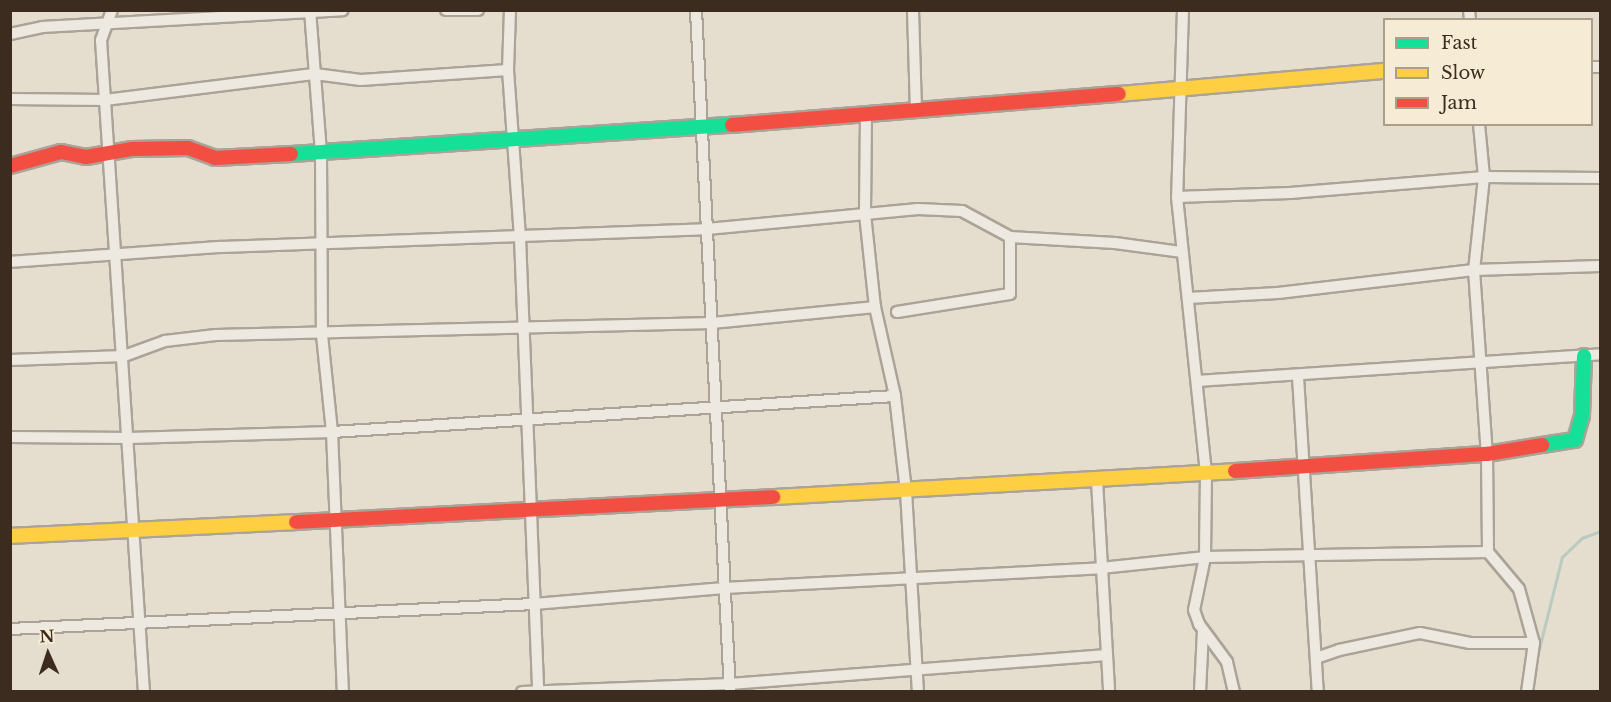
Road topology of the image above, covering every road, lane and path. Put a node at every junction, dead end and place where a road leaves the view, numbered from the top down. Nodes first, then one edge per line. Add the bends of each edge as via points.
1 (112, 10) edge
2 (343, 10) edge
3 (446, 10) edge
4 (478, 10) edge
5 (510, 10) edge
6 (696, 10) edge
7 (913, 10) edge
8 (1183, 10) edge
9 (310, 12) edge
10 (110, 25) junction
11 (10, 34) edge
12 (508, 70) junction
13 (1383, 71) edge
14 (315, 74) junction
15 (1184, 87) junction
16 (10, 99) edge
17 (105, 100) junction
18 (916, 112) junction
19 (866, 116) junction
20 (703, 125) junction
21 (1479, 126) edge
22 (512, 137) junction
23 (321, 153) junction
24 (111, 154) junction
25 (10, 166) edge
26 (1484, 177) junction
27 (1600, 178) edge
28 (1177, 196) junction
29 (865, 214) junction
30 (707, 229) junction
31 (1010, 237) junction
32 (520, 238) junction
33 (318, 245) junction
34 (1182, 252) junction
35 (116, 257) junction
36 (10, 262) edge
37 (1600, 266) edge
38 (1474, 270) junction
39 (1188, 298) junction
40 (875, 307) junction
41 (897, 312) dead end
42 (712, 323) junction
43 (523, 330) junction
44 (322, 335) junction
45 (1600, 354) edge
46 (124, 356) junction
47 (1584, 356) junction
48 (10, 360) edge
49 (1482, 364) junction
50 (1298, 377) junction
51 (1198, 381) junction
52 (896, 396) junction
53 (713, 406) junction
54 (527, 420) junction
55 (332, 432) junction
56 (10, 437) edge
57 (129, 438) junction
58 (1487, 454) junction
59 (1302, 466) junction
60 (1206, 474) junction
61 (1097, 481) junction
62 (906, 491) junction
63 (719, 498) junction
64 (530, 510) junction
65 (336, 521) junction
66 (135, 528) junction
67 (10, 536) edge
68 (1488, 552) junction
69 (1307, 555) junction
70 (1205, 557) junction
71 (1101, 568) junction
72 (911, 578) junction
73 (724, 588) junction
74 (534, 604) junction
75 (339, 615) junction
76 (142, 620) junction
77 (10, 629) edge
78 (1203, 630) junction
79 (1534, 643) junction
80 (1107, 655) junction
81 (1316, 658) junction
82 (917, 667) junction
83 (730, 688) edge
84 (538, 691) edge
85 (144, 692) edge
86 (343, 692) edge
87 (522, 692) edge
88 (918, 692) edge
89 (1109, 692) edge
90 (1200, 692) edge
91 (1234, 692) edge
92 (1318, 692) edge
93 (1527, 692) edge

1 - 10 street
2 - 9 street
3 - 4 street
5 - 12 street
6 - 20 street
7 - 18 street
8 - 15 street
9 - 10 street
9 - 14 street
10 - 11 street via 42,27
10 - 17 street via 101,40
12 - 14 street via 362,80
12 - 22 street
13 - 15 street
14 - 17 street
14 - 23 street
15 - 18 street
15 - 28 street
16 - 17 street
17 - 24 street
18 - 19 street
19 - 20 street
19 - 29 street
20 - 22 street
20 - 30 street
21 - 26 street
22 - 23 street
22 - 32 street
23 - 24 street via 215,158 188,148 162,147
23 - 33 street
24 - 25 street via 86,157 61,152
24 - 35 street
26 - 27 street
26 - 28 street via 1290,193
26 - 38 street
28 - 34 street
29 - 30 street
29 - 31 street via 962,211
29 - 40 street
30 - 32 street
30 - 42 street
31 - 34 street via 1115,243
31 - 41 street via 1010,294
32 - 33 street
32 - 43 street
33 - 35 street via 220,247
33 - 44 street
34 - 39 street
35 - 36 street
35 - 46 street
37 - 38 street
38 - 39 street via 1278,293
38 - 49 street
39 - 51 street
40 - 42 street
40 - 52 street
42 - 43 street
42 - 53 street
43 - 44 street
43 - 54 street
44 - 46 street via 206,336 165,341
44 - 55 street
45 - 47 street
46 - 48 street
46 - 57 street
47 - 49 street
47 - 58 street via 1582,416 1575,440
49 - 50 street
49 - 58 street
50 - 51 street
50 - 59 street
51 - 60 street
52 - 53 street
52 - 62 street
53 - 54 street
53 - 63 street
54 - 55 street
54 - 64 street
55 - 57 street
55 - 65 street
56 - 57 street
57 - 66 street
58 - 59 street
58 - 68 street
59 - 60 street
59 - 69 street
60 - 61 street
60 - 70 street
61 - 62 street
61 - 71 street
62 - 63 street
62 - 72 street
63 - 64 street
63 - 73 street
64 - 65 street
64 - 74 street
65 - 66 street
65 - 75 street
66 - 67 street
66 - 76 street
68 - 69 street
68 - 79 street via 1519,589
69 - 70 street
69 - 81 street
70 - 71 street
70 - 78 street via 1194,600
71 - 72 street
71 - 80 street
72 - 73 street
72 - 82 street
73 - 74 street
73 - 83 street
74 - 75 street
74 - 84 street
75 - 76 street
75 - 86 street
76 - 77 street
76 - 85 street
78 - 90 street
78 - 91 street via 1227,662
79 - 81 street via 1470,644 1420,633
79 - 93 street
80 - 82 street
80 - 89 street
81 - 92 street
82 - 83 street
82 - 88 street
83 - 84 street
84 - 87 street

